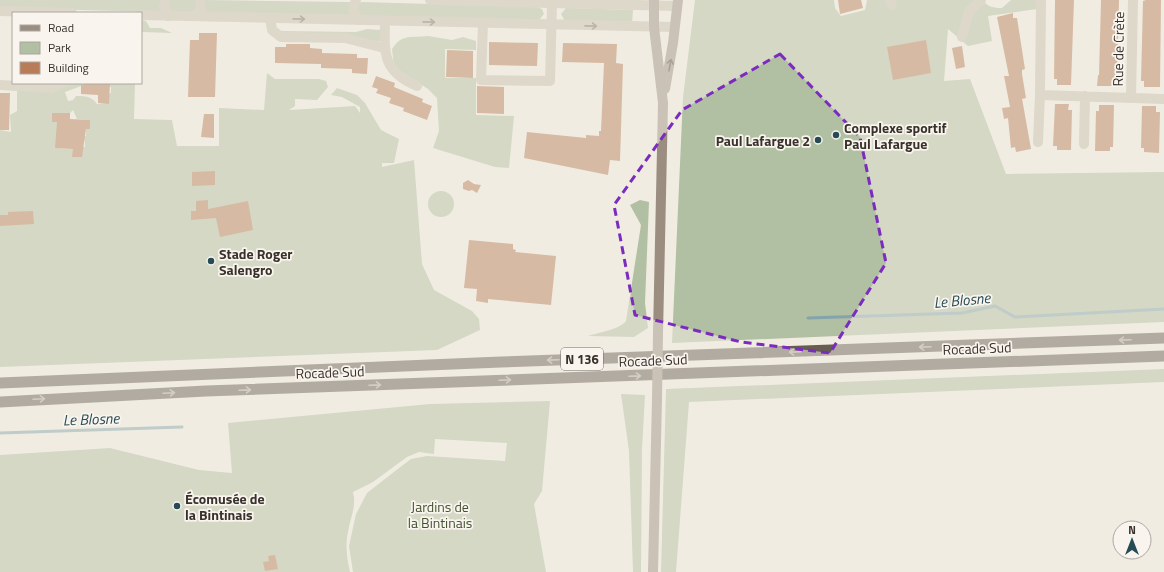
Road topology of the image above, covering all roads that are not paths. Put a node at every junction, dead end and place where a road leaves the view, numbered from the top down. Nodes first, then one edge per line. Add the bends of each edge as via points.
1 (165, 0) edge
2 (200, 0) edge
3 (356, 0) edge
4 (430, 0) edge
5 (981, 0) edge
6 (1041, 0) edge
7 (1133, 0) edge
8 (491, 1) edge
9 (552, 3) junction
10 (654, 3) edge
11 (677, 3) edge
12 (0, 11) edge
13 (36, 12) edge
14 (142, 15) edge
15 (168, 16) junction
16 (194, 16) junction
17 (270, 18) junction
18 (358, 20) junction
19 (386, 21) junction
20 (483, 23) junction
21 (552, 25) junction
22 (654, 27) junction
23 (674, 27) junction
24 (962, 37) dead end
25 (384, 48) junction
26 (62, 84) edge
27 (0, 85) edge
28 (417, 86) dead end
29 (1040, 95) junction
30 (1085, 96) junction
31 (1132, 98) junction
32 (1164, 99) edge
33 (663, 103) junction
34 (1038, 142) dead end
35 (1084, 144) dead end
36 (1164, 338) edge
37 (1164, 356) edge
38 (0, 383) edge
39 (0, 402) edge
40 (652, 572) edge

1 - 15 street via 164,8
2 - 16 street via 201,9
3 - 18 street via 353,9
4 - 8 street
5 - 24 street via 969,11
6 - 29 street
7 - 31 street, Rue de Crète
8 - 9 street
9 - 10 street
9 - 21 street
10 - 11 street
10 - 22 main road
11 - 23 main road
12 - 13 street
14 - 15 street
15 - 16 street
16 - 17 street
17 -> 18 street
17 - 25 street via 272,30 281,37 345,38
18 - 19 street
19 -> 20 street
19 - 25 street
20 - 21 street
20 - 21 street via 481,80 550,81
21 -> 22 street
22 - 23 street
22 - 33 main road
33 -> 23 main road
25 - 28 street via 391,67 402,80
26 - 27 street via 45,88
29 - 30 street
29 - 34 street
30 - 31 street
30 - 35 street
31 - 32 street
33 - 40 main road, bridge
36 -> 38 highway, Rocade Sud / N 136 via 485,362
39 -> 37 highway, Rocade Sud / N 136 via 206,391

